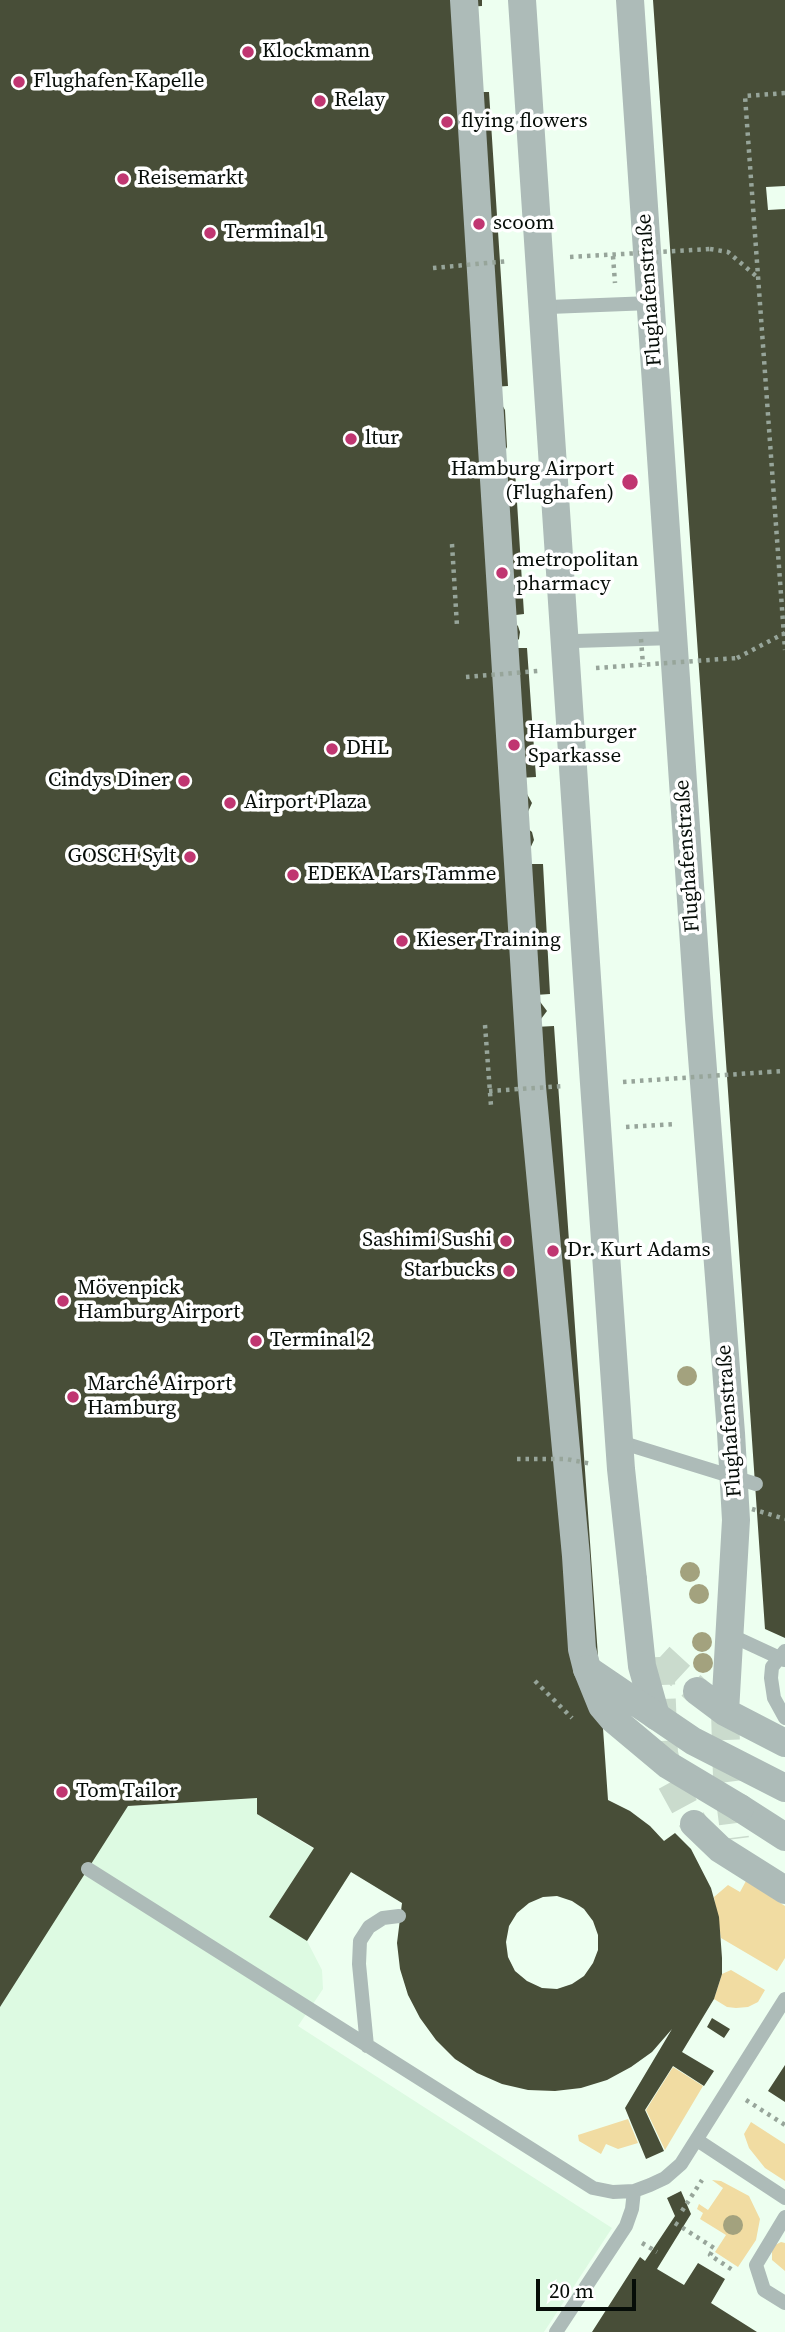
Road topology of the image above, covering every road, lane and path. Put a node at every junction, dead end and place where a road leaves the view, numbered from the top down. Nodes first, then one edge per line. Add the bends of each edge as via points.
1 (464, 0) edge
2 (522, 0) edge
3 (630, 0) edge
4 (785, 93) edge
5 (578, 257) dead end
6 (757, 277) junction
7 (650, 303) junction
8 (549, 307) dead end
9 (452, 544) dead end
10 (457, 626) dead end
11 (785, 633) edge
12 (674, 638) junction
13 (641, 639) dead end
14 (575, 641) dead end
15 (785, 650) edge
16 (643, 665) junction
17 (606, 667) dead end
18 (485, 1025) dead end
19 (785, 1071) edge
20 (636, 1081) dead end
21 (491, 1106) dead end
22 (707, 1122) junction
23 (613, 1127) dead end
24 (620, 1442) junction
25 (756, 1484) dead end
26 (774, 1516) dead end
27 (785, 1519) edge
28 (576, 1556) junction
29 (740, 1639) junction
30 (783, 1653) edge
31 (585, 1659) junction
32 (697, 1691) tunnel mouth
33 (725, 1712) junction
34 (656, 1716) junction
35 (785, 1718) edge
36 (785, 1743) edge
37 (668, 1765) junction
38 (785, 1788) edge
39 (694, 1824) tunnel mouth
40 (785, 1837) edge
41 (735, 1839) tunnel mouth
42 (749, 1867) junction
43 (88, 1869) dead end
44 (785, 1890) edge
45 (399, 1916) dead end
46 (785, 1999) edge
47 (368, 2046) junction
48 (749, 2102) dead end
49 (785, 2125) edge
50 (697, 2140) junction
51 (700, 2183) dead end
52 (634, 2191) junction
53 (785, 2198) edge
54 (682, 2211) dead end
55 (785, 2217) edge
56 (675, 2223) dead end
57 (642, 2243) dead end
58 (657, 2252) dead end
59 (732, 2269) dead end
60 (785, 2303) edge
61 (556, 2332) edge

1 - 28 street, bridge via 532,1087
2 - 24 street, bridge
3 - 7 street, Flughafenstraße
4 - 6 path via 744,96
5 - 6 path, bridge via 710,249 728,252
6 - 11 path
7 - 8 lane
7 - 12 street, Flughafenstraße
9 - 10 path
11 - 15 path
11 - 16 path, bridge via 737,659
12 - 14 lane
12 - 22 street, Flughafenstraße
13 - 16 path, bridge
16 - 17 path, bridge
18 - 21 path
19 - 20 path, bridge
22 - 23 path
22 - 29 street, Flughafenstraße via 730,1409
24 - 25 lane, bridge
24 - 34 street, bridge via 633,1580 618,1594 621,1624 642,1666
26 - 27 path, bridge
28 - 31 street
28 - 31 street via 563,1586 563,1605
29 - 30 lane
29 - 33 street, Flughafenstraße
30 - 35 lane via 772,1667 771,1687
31 - 34 street, bridge
31 - 37 street, bridge via 602,1706
32 - 33 street
33 - 36 street
34 - 37 street
34 - 38 street, bridge via 693,1741
37 - 40 street, bridge
39 - 42 street via 720,1849
41 - 42 street
42 - 44 street
43 - 47 lane
45 - 47 lane via 383,1918 369,1927 360,1941
46 - 50 lane
47 - 52 lane via 593,2188
48 - 49 path
50 - 52 lane via 666,2178
50 - 53 lane
51 - 54 path
52 - 61 lane via 626,2226
55 - 60 lane via 756,2265 764,2290
56 - 59 path via 714,2248 710,2255
57 - 58 path

